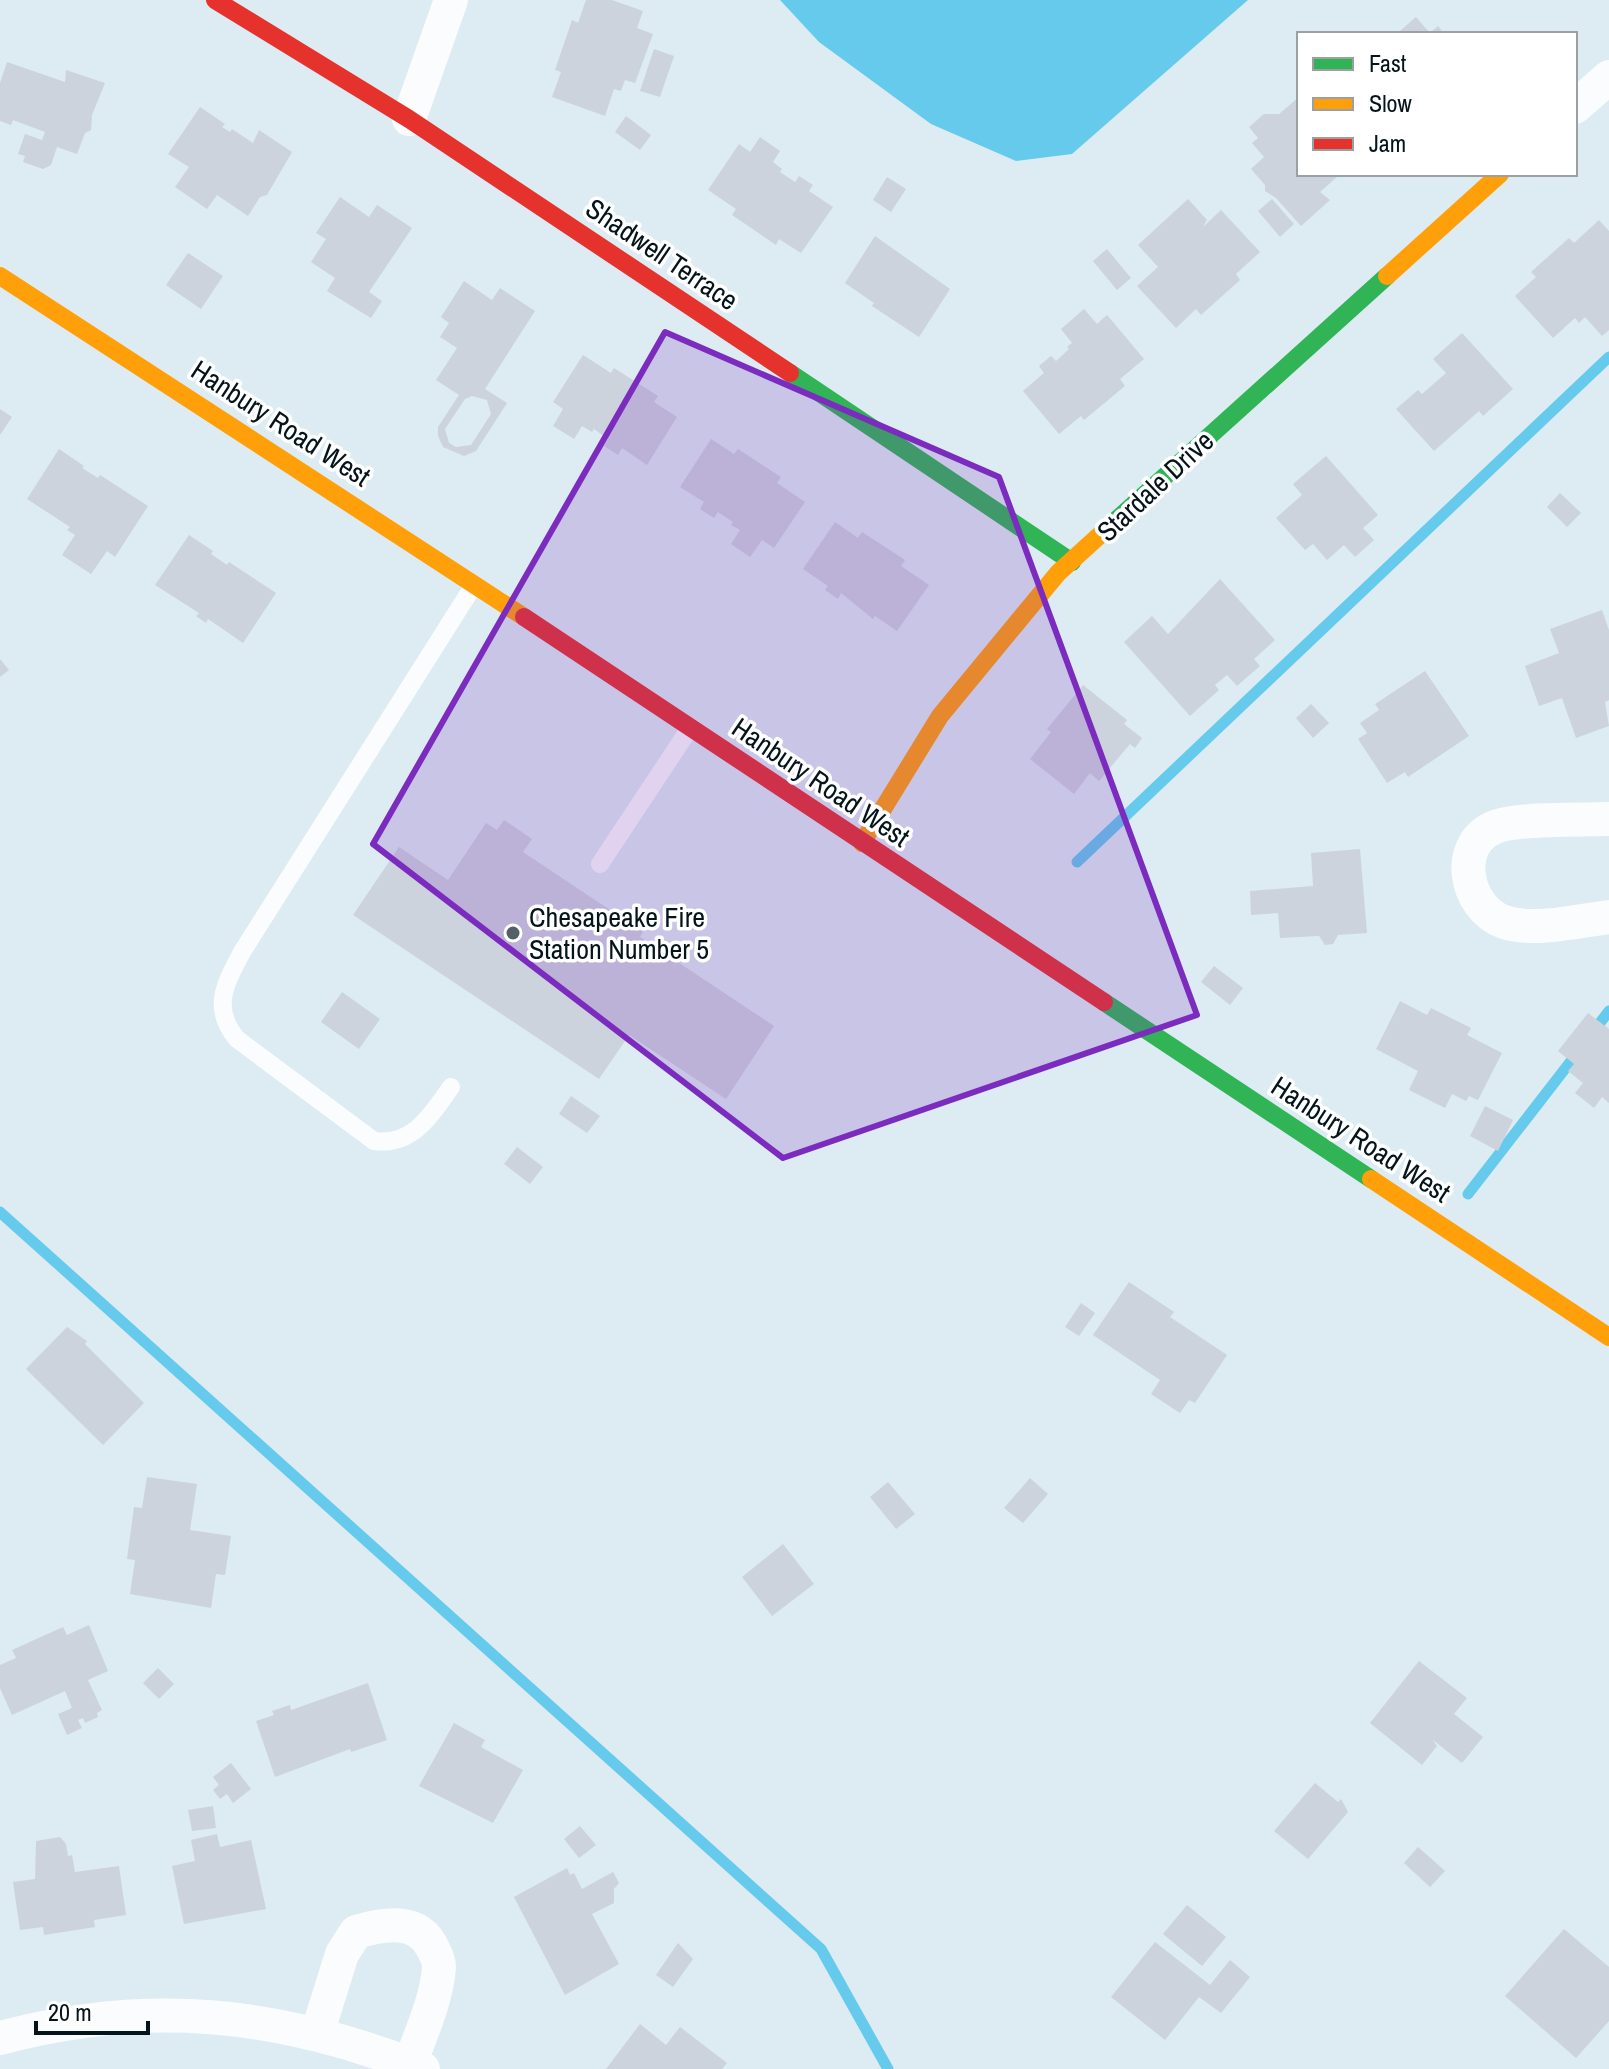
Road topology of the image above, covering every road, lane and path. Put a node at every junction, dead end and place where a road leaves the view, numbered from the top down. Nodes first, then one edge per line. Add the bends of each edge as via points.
1 (215, 0) edge
2 (451, 0) edge
3 (1609, 77) edge
4 (1577, 105) edge
5 (409, 119) junction
6 (1498, 176) edge
7 (0, 276) edge
8 (1072, 562) junction
9 (474, 585) junction
10 (690, 728) junction
11 (1609, 819) edge
12 (862, 843) junction
13 (600, 864) dead end
14 (1609, 917) edge
15 (451, 1087) dead end
16 (1609, 1337) edge
17 (317, 2034) junction
18 (0, 2038) edge
19 (416, 2066) edge

1 - 5 street, Shadwell Terrace
2 - 5 street
3 - 4 street
5 - 8 street, Shadwell Terrace
6 - 8 street, Stardale Drive
7 - 9 street, Hanbury Road West
8 - 12 street, Stardale Drive via 1016,621 940,716
9 - 10 street, Hanbury Road West
9 - 15 lane via 242,952 222,1007 225,1024 237,1039 374,1141 390,1143 409,1136
10 - 12 street, Hanbury Road West
10 - 13 lane
11 - 14 street via 1497,826 1476,841 1467,862 1471,888 1483,908 1504,922 1538,925
12 - 16 street, Hanbury Road West
17 - 18 street via 237,2018 168,2015 79,2023
17 - 19 street
17 - 19 street via 342,1954 356,1932 382,1924 409,1925 429,1940 440,1964

